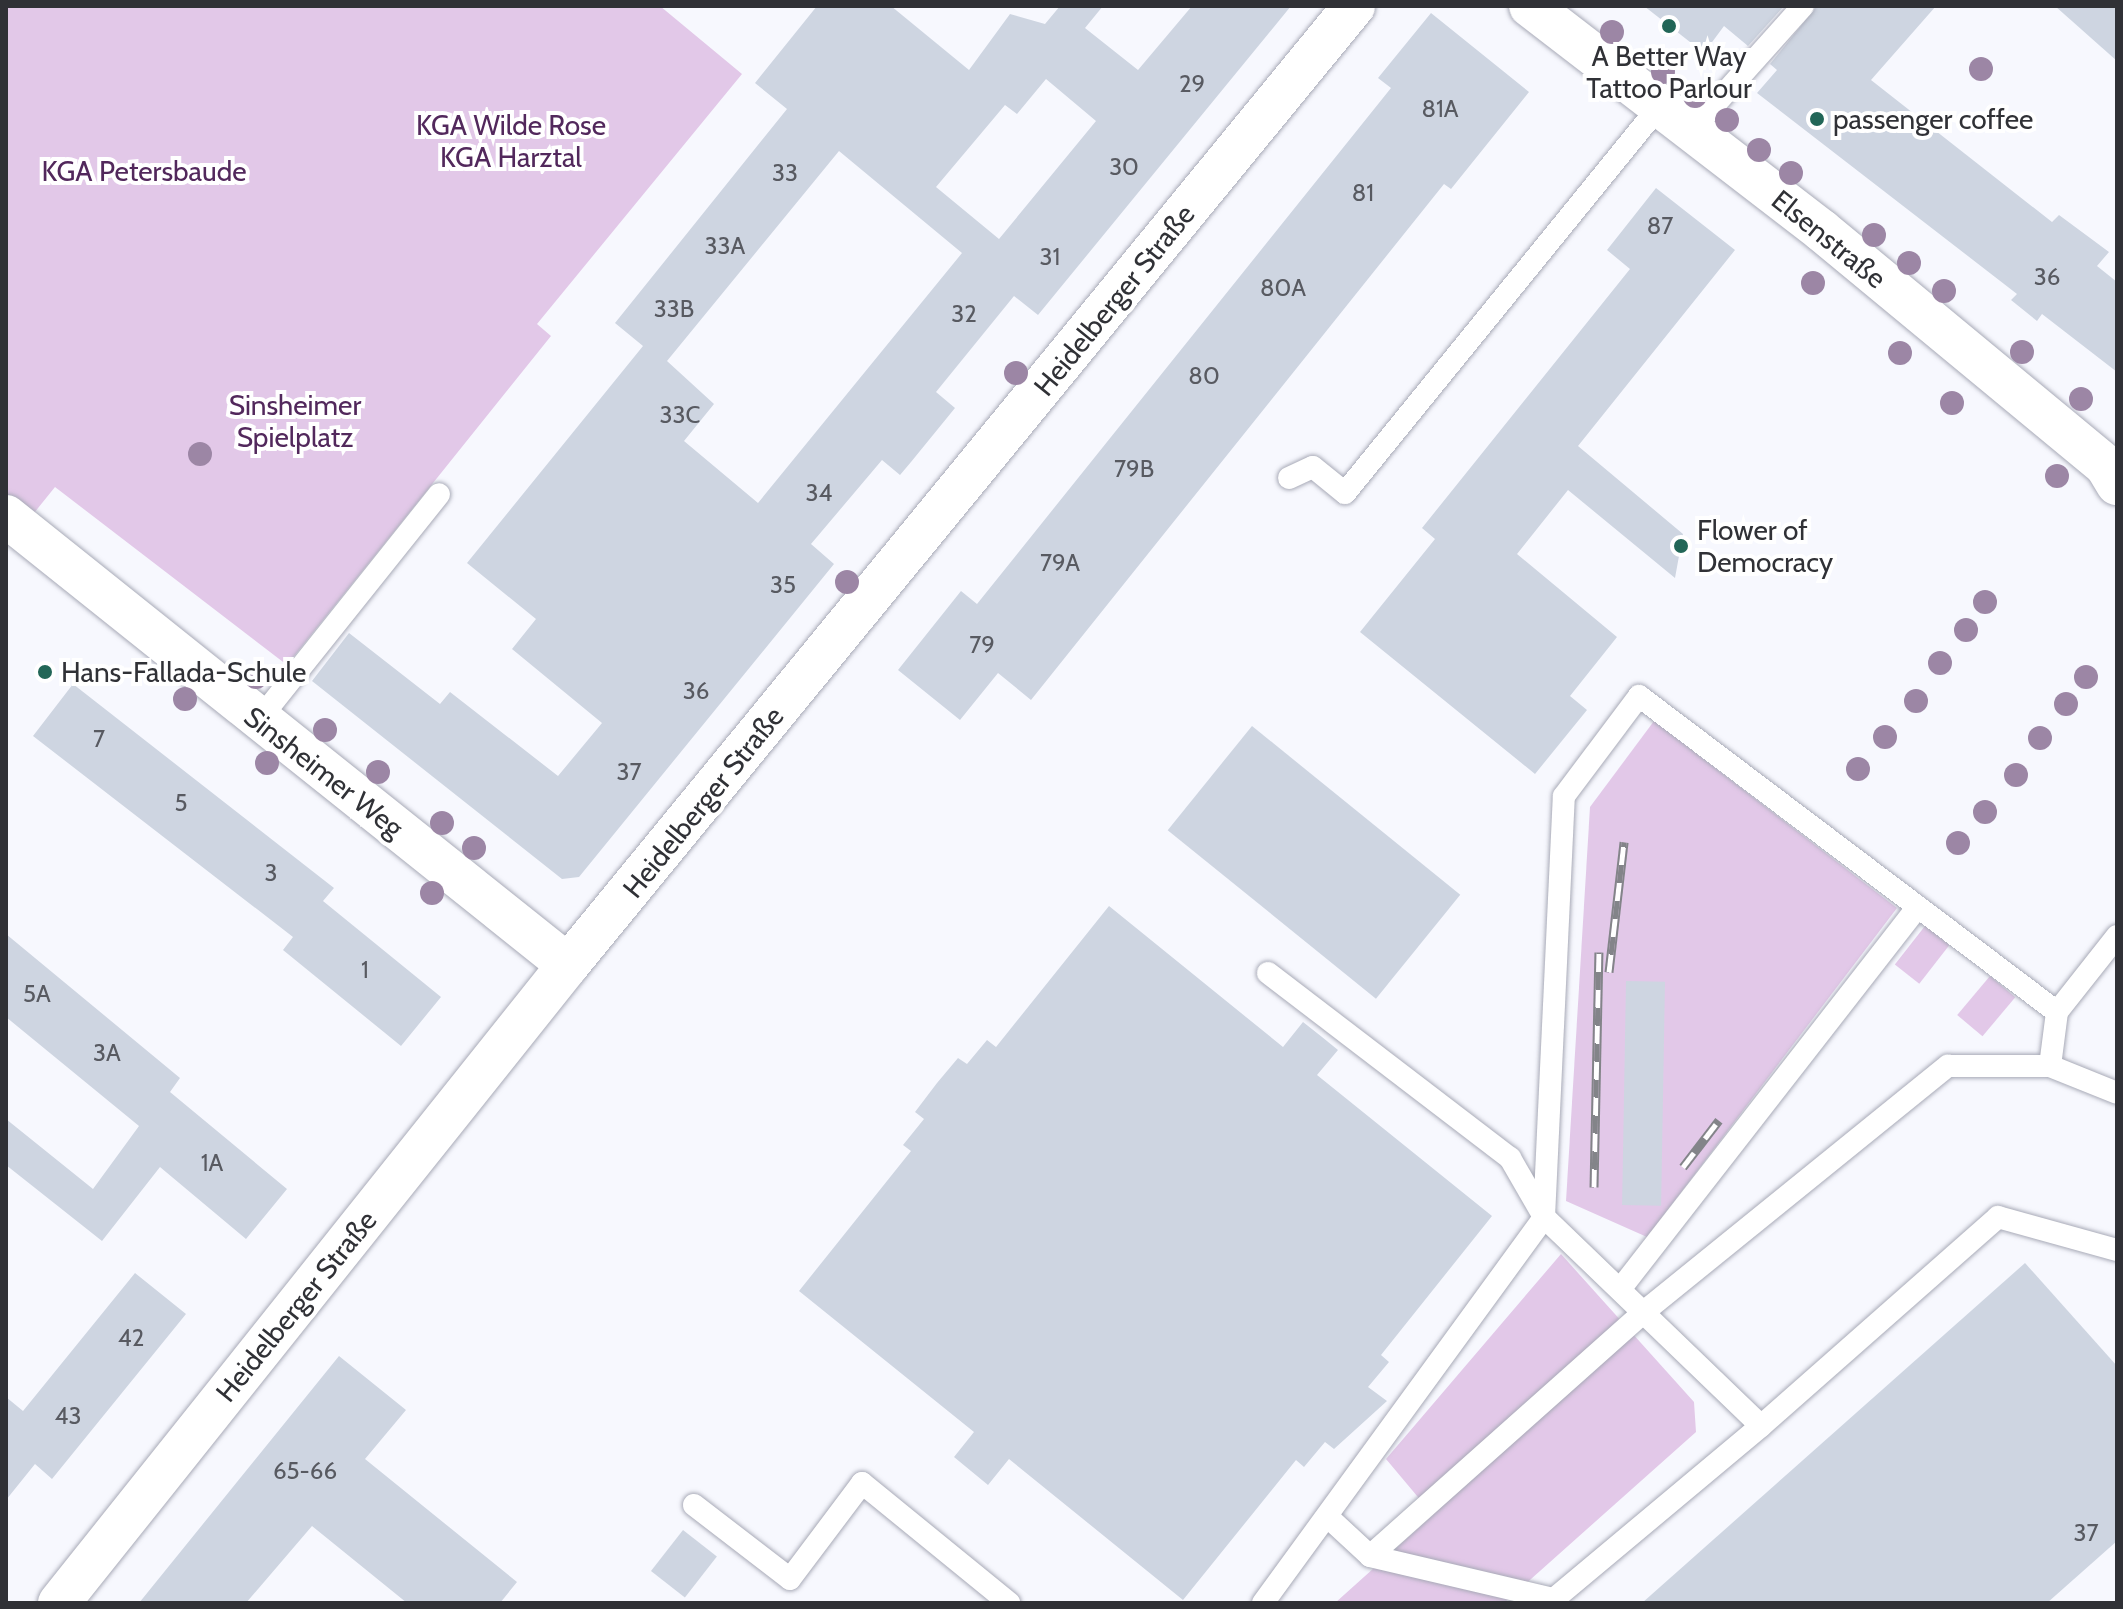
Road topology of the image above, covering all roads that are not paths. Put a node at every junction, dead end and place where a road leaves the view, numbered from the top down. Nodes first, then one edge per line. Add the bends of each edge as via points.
1 (1354, 6) edge
2 (1530, 6) edge
3 (1803, 6) edge
4 (1660, 105) junction
5 (1692, 130) junction
6 (1289, 478) dead end
7 (2117, 484) edge
8 (439, 494) dead end
9 (6, 516) edge
10 (258, 721) junction
11 (1918, 907) junction
12 (2117, 936) edge
13 (568, 965) junction
14 (1268, 973) dead end
15 (2057, 1012) junction
16 (2050, 1066) junction
17 (2117, 1093) edge
18 (1544, 1217) junction
19 (2117, 1250) edge
20 (1621, 1288) junction
21 (1645, 1311) junction
22 (1761, 1426) junction
23 (694, 1505) dead end
24 (1329, 1518) junction
25 (1370, 1556) junction
26 (1551, 1601) edge
27 (59, 1603) edge
28 (1009, 1603) edge
29 (1263, 1603) edge

1 - 13 street, Heidelberger Straße
2 - 4 street, Elsenstraße
3 - 5 lane
4 - 5 street, Elsenstraße
4 - 6 lane via 1345,493 1313,467
5 - 7 street, Elsenstraße via 2106,466
8 - 10 lane
9 - 10 street, Sinsheimer Weg
10 - 13 street, Sinsheimer Weg
11 - 15 lane
11 - 18 lane via 1639,696 1564,796
11 - 20 lane
12 - 15 lane
13 - 27 street, Heidelberger Straße
14 - 18 lane via 1510,1158
15 - 16 lane
16 - 17 lane
16 - 21 lane via 1948,1066
18 - 20 lane
18 - 24 lane
19 - 22 lane via 1998,1217
20 - 21 lane
21 - 22 lane
21 - 25 lane
22 - 26 lane
23 - 28 lane via 790,1579 862,1483
24 - 25 lane
24 - 29 lane
25 - 26 lane

